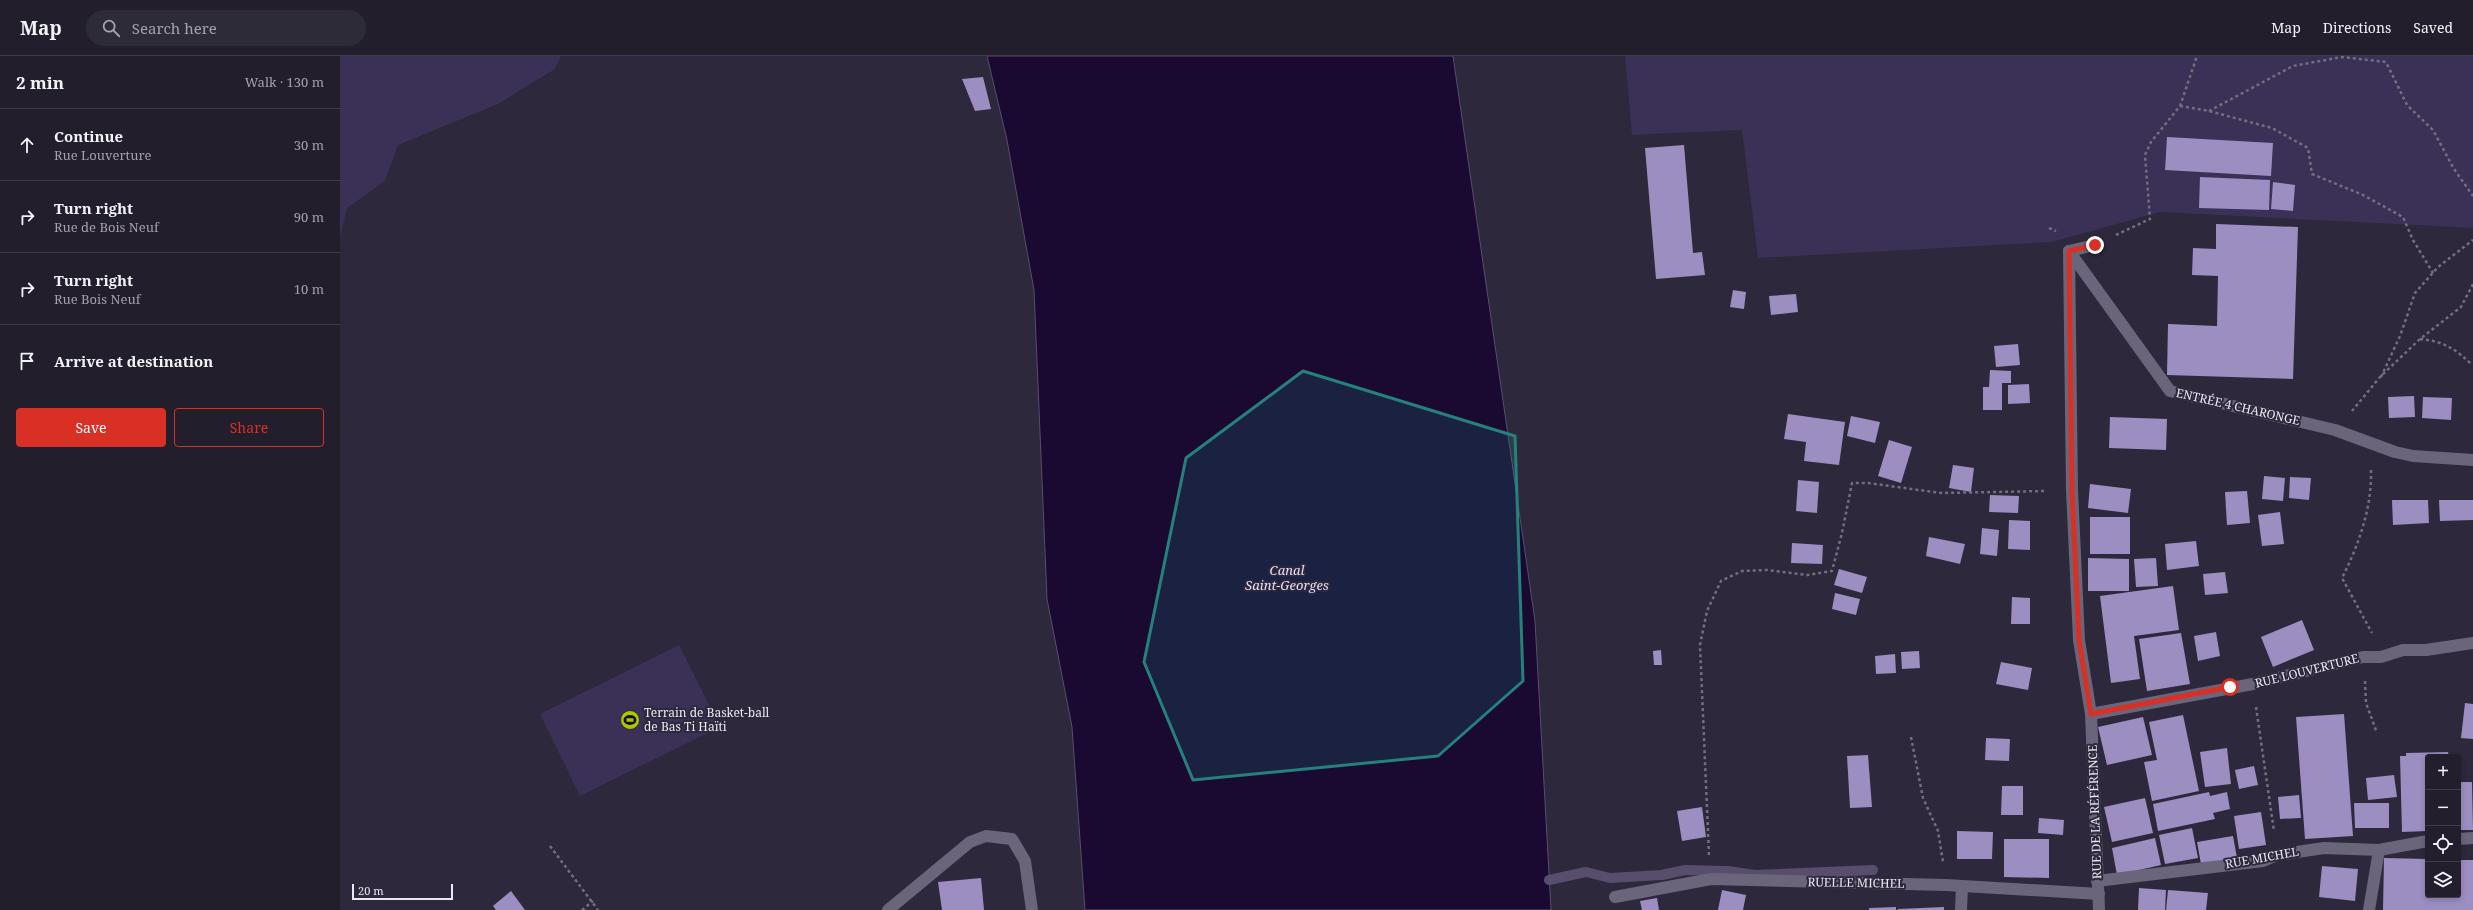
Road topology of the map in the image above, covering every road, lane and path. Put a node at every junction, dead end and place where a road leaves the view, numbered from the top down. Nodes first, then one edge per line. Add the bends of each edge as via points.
1 (2197, 56) edge
2 (2180, 106) junction
3 (2209, 111) junction
4 (2473, 196) edge
5 (2473, 240) edge
6 (2095, 245) joint
7 (2069, 251) junction
8 (2433, 273) junction
9 (2473, 284) edge
10 (2420, 339) junction
11 (2472, 365) dead end
12 (2380, 378) junction
13 (2335, 430) junction
14 (2369, 443) junction
15 (2473, 460) edge
16 (2072, 490) junction
17 (2473, 643) edge
18 (2363, 657) junction
19 (2381, 657) junction
20 (2253, 684) junction
21 (2091, 714) junction
22 (2377, 733) dead end
23 (1911, 737) dead end
24 (2473, 838) edge
25 (2461, 839) edge
26 (2425, 842) edge
27 (550, 846) dead end
28 (2380, 850) junction
29 (2277, 855) junction
30 (1711, 879) junction
31 (2097, 881) junction
32 (1946, 885) junction
33 (1962, 887) junction
34 (2099, 894) junction
35 (1615, 897) dead end
36 (593, 901) junction
37 (582, 910) edge
38 (598, 910) edge
39 (888, 910) edge
40 (1032, 910) edge
41 (1962, 910) edge
42 (2099, 910) edge
43 (2369, 910) edge

1 - 2 path
2 - 3 path
2 - 6 path via 2151,142 2145,155 2150,219
3 - 4 path via 2293,66 2342,57 2386,62 2407,104 2433,130 2454,169
3 - 8 path via 2272,128 2308,148 2312,174 2363,195 2404,217 2413,240
5 - 8 path
6 - 7 street
7 - 13 street, ENTRÉE 4 CHARONGE via 2170,391
7 - 16 street, RUE DE LA RÉFÉRENCE
8 - 12 path via 2415,293 2400,336
9 - 10 path via 2461,307
10 - 11 path via 2438,341 2452,347
10 - 12 path
12 - 13 path
13 - 14 street, ENTRÉE 4 CHARONGE
14 - 15 street, ENTRÉE 4 CHARONGE via 2413,456
14 - 19 path via 2369,506 2356,550 2342,578 2368,622
16 - 21 street, RUE DE LA RÉFÉRENCE via 2079,640
16 - 30 path via 1941,493 1852,483 1832,570 1807,575 1767,570 1742,571 1722,581 1707,611 1700,645
17 - 19 street, RUE LOUVERTURE via 2426,650 2403,650
18 - 19 street, RUE LOUVERTURE
18 - 20 street, RUE LOUVERTURE
18 - 22 path via 2366,702
20 - 21 street, RUE LOUVERTURE
20 - 29 path
21 - 31 street, RUE DE LA RÉFÉRENCE
23 - 32 path via 1923,798 1938,831
24 - 25 street
26 - 28 street, RUE MICHEL
27 - 36 path
28 - 29 street, RUE MICHEL via 2324,848
28 - 43 street
29 - 31 street, RUE MICHEL via 2263,861
30 - 32 street, RUELLE MICHEL
30 - 35 street, RUELLE MICHEL via 1685,886
31 - 34 street, RUE DE LA RÉFÉRENCE
32 - 33 street, RUELLE MICHEL
33 - 34 street, RUELLE MICHEL
33 - 41 street
34 - 42 street, RUE DE LA RÉFÉRENCE
36 - 37 path
36 - 38 path
39 - 40 street via 970,842 986,836 1012,839 1025,861

